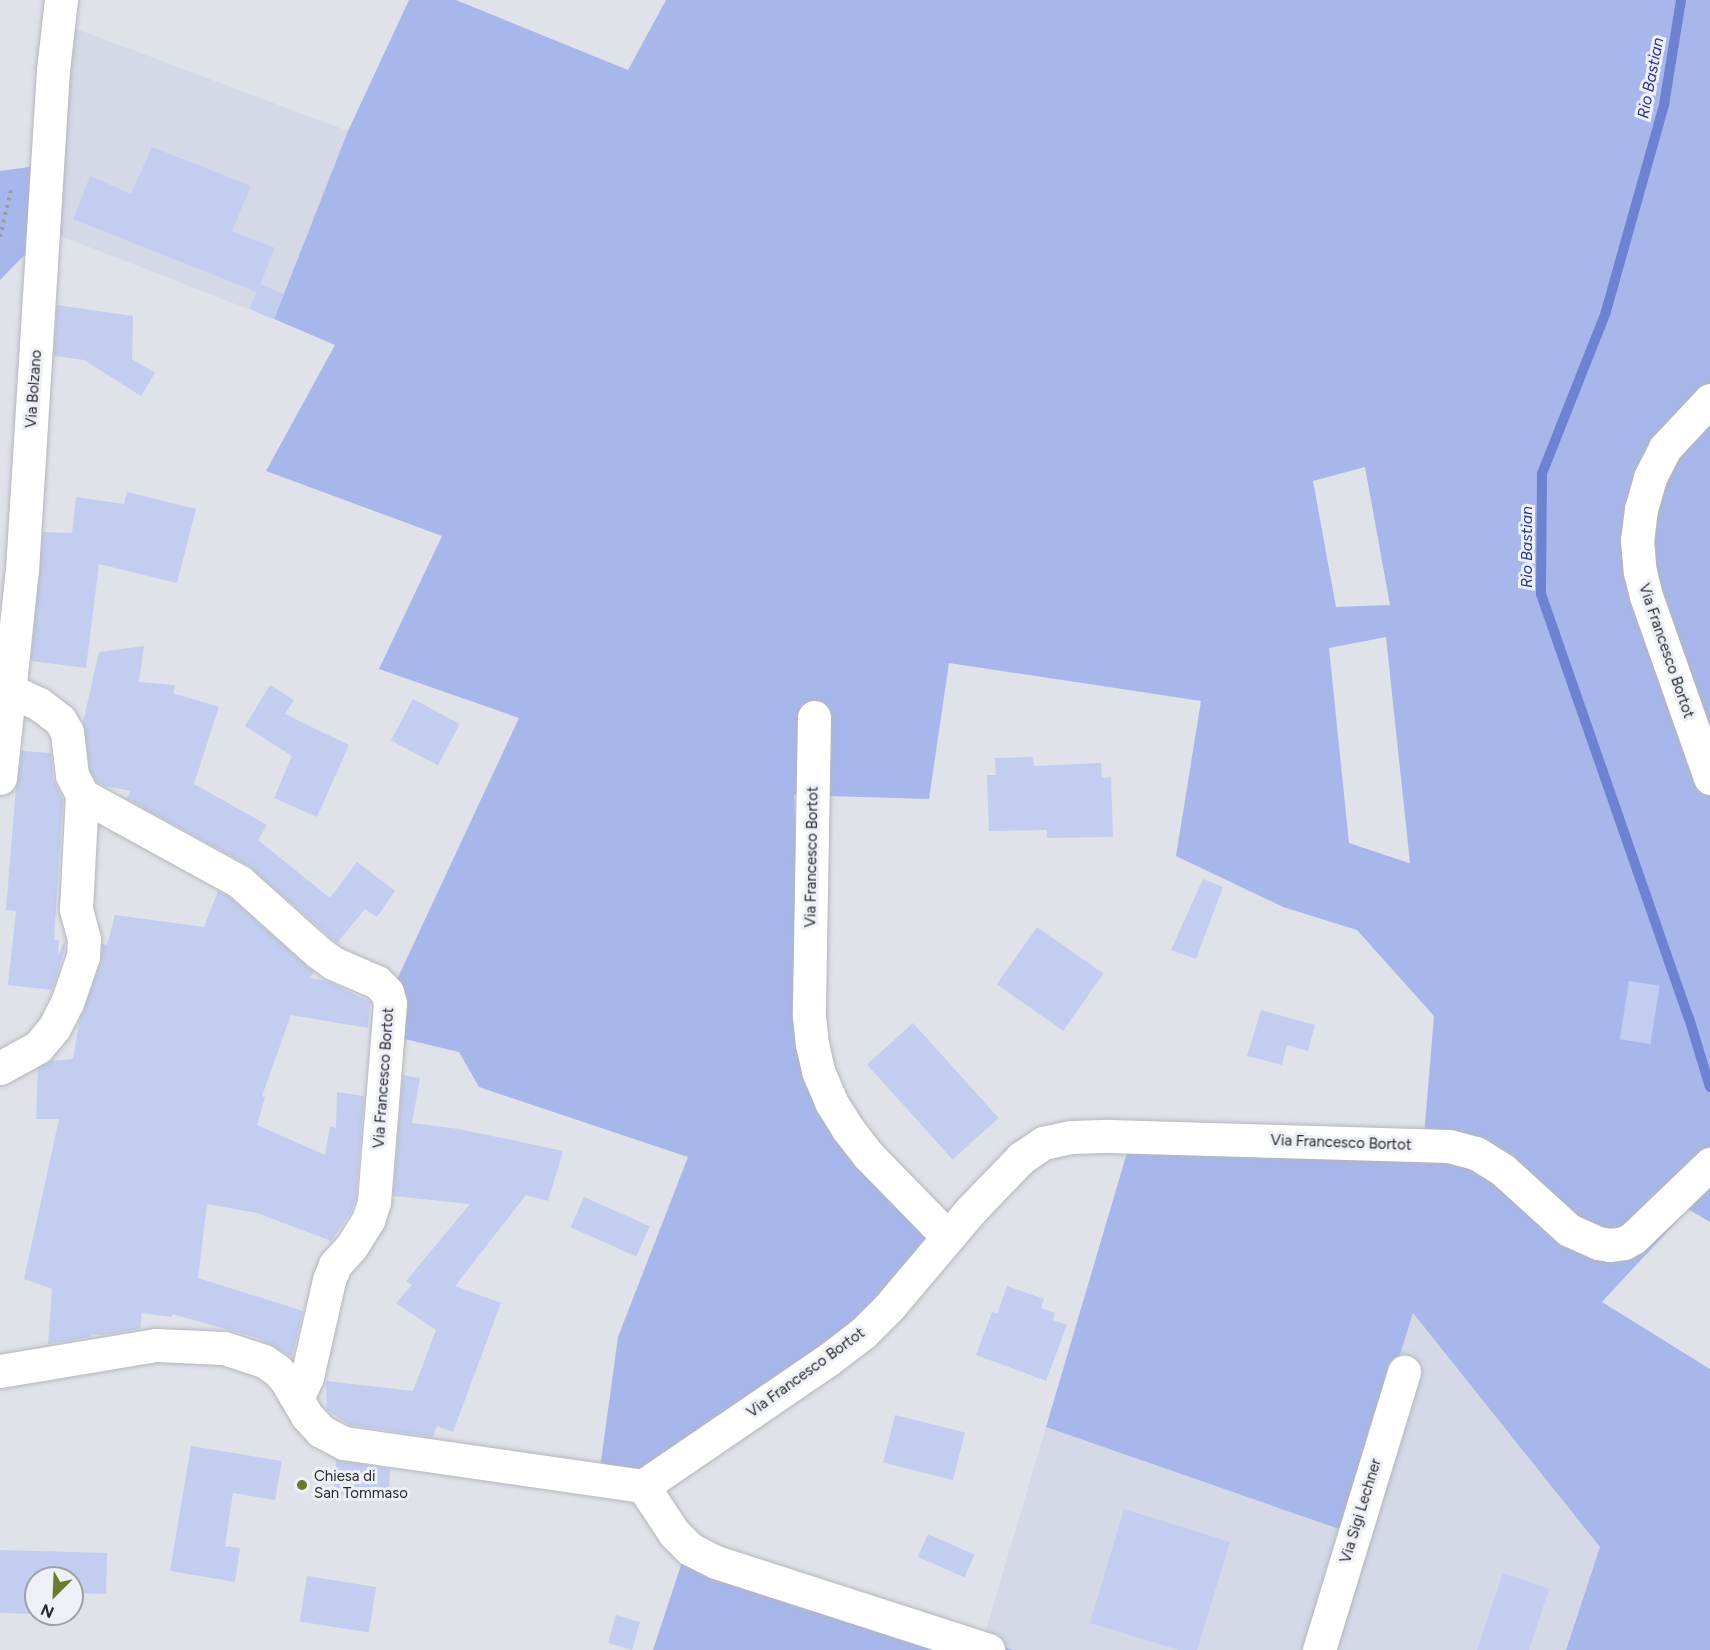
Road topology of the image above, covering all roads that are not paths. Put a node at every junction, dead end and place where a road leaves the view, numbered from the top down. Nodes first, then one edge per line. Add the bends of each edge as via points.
1 (61, 0) edge
2 (1710, 400) edge
3 (9, 690) junction
4 (814, 717) dead end
5 (0, 778) edge
6 (1710, 778) edge
7 (82, 795) junction
8 (0, 1068) edge
9 (1706, 1168) edge
10 (948, 1237) junction
11 (0, 1371) edge
12 (1404, 1372) dead end
13 (297, 1398) junction
14 (643, 1486) junction
15 (988, 1650) edge
16 (1319, 1650) edge

1 - 3 street, Via Bolzano via 53,69 22,570
2 - 6 street, Via Francesco Bortot via 1665,448 1650,478 1637,540 1646,596
3 - 5 street, Via Bolzano
3 - 7 street via 39,704 60,720 66,732 72,775
4 - 10 street, Via Francesco Bortot via 809,1016 818,1071 831,1102 868,1156
7 - 8 street via 76,909 84,939 83,956 54,1028 38,1047
7 - 13 street, Via Francesco Bortot via 240,882 318,952 333,963 377,982 387,992 390,1003 374,1202 368,1220 335,1265 329,1280 308,1377
9 - 10 street, Via Francesco Bortot via 1633,1238 1610,1245 1569,1230 1503,1170 1476,1153 1449,1146 1071,1137 1043,1143 1021,1158
10 - 14 street, Via Francesco Bortot via 863,1333
11 - 13 street via 156,1345 201,1345 264,1361 286,1380
12 - 16 street, Via Sigi Lechner
13 - 14 street via 321,1431 344,1443
14 - 15 street via 674,1533 690,1549 716,1562

